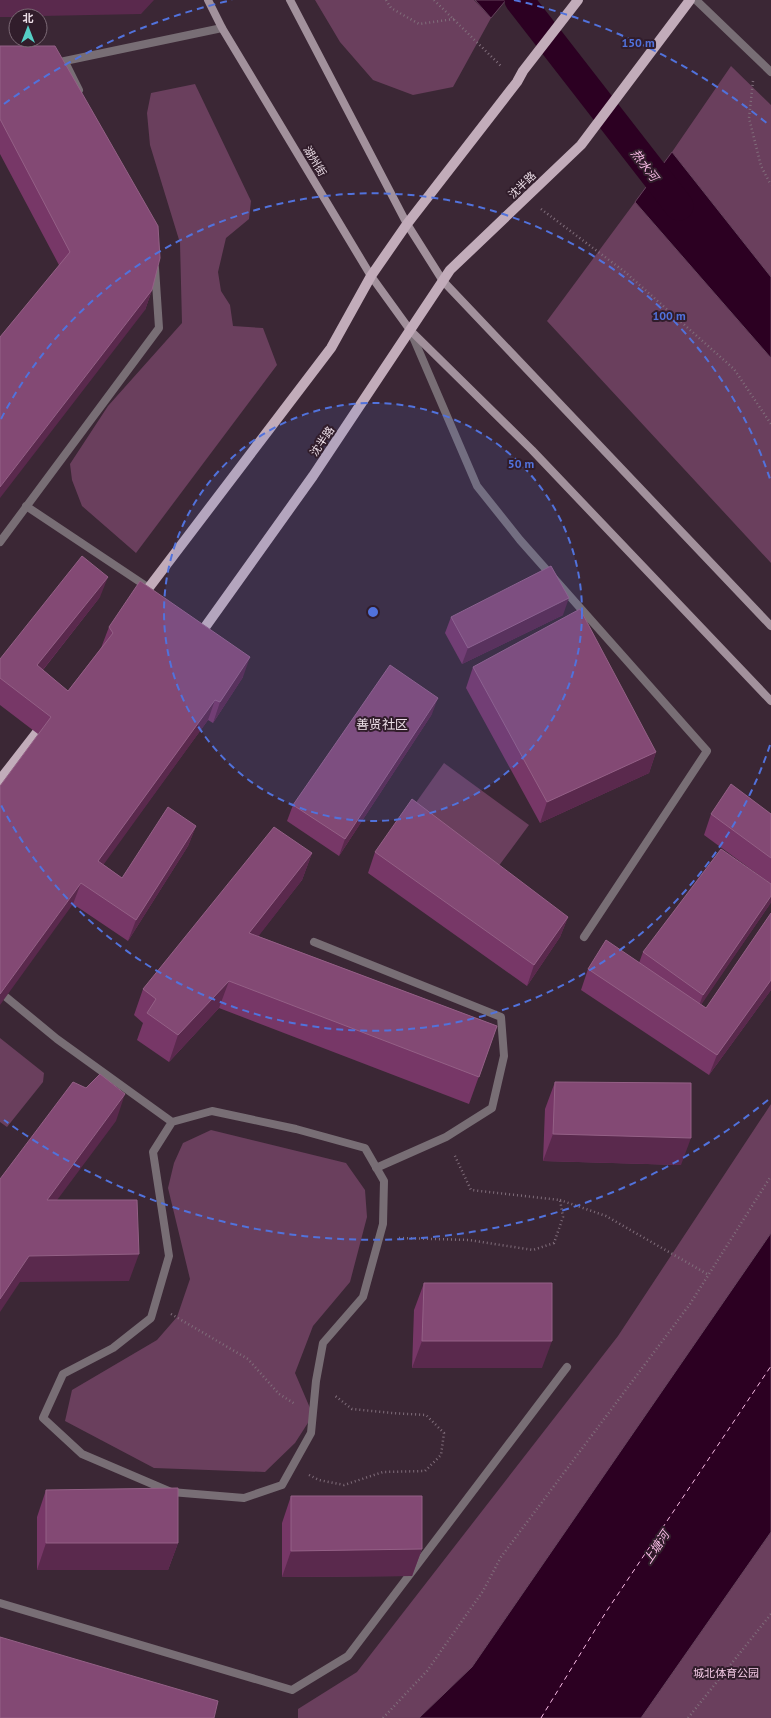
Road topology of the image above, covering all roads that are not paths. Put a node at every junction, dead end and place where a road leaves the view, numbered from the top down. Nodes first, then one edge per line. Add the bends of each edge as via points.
1 (208, 0) edge
2 (290, 0) edge
3 (578, 0) edge
4 (690, 0) edge
5 (696, 0) edge
6 (222, 28) junction
7 (50, 62) edge
8 (65, 62) junction
9 (771, 72) edge
10 (83, 97) edge
11 (407, 224) junction
12 (154, 259) edge
13 (371, 276) junction
14 (443, 281) junction
15 (410, 330) junction
16 (26, 506) junction
17 (0, 542) edge
18 (149, 588) junction
19 (134, 607) edge
20 (771, 626) edge
21 (190, 648) edge
22 (771, 701) edge
23 (53, 712) edge
24 (0, 780) edge
25 (584, 937) dead end
26 (314, 942) dead end
27 (0, 992) edge
28 (172, 1122) junction
29 (376, 1168) junction
30 (567, 1367) dead end
31 (0, 1603) edge

1 - 6 main road, 湖州街
2 - 11 main road
3 - 11 main road
4 - 14 main road, 沈半路 via 580,145 450,270
5 - 9 lane
6 - 8 lane
6 - 13 main road, 湖州街
7 - 8 lane
8 - 10 lane
11 - 13 main road
11 - 14 main road
12 - 16 lane via 159,328
13 - 15 main road, 湖州街
13 - 18 main road via 331,348
14 - 15 main road, 沈半路
14 - 20 main road
15 - 21 main road, 沈半路 via 313,476
15 - 22 main road, 湖州街 via 532,450
15 - 25 lane via 477,486 520,540 707,751
16 - 17 lane
16 - 18 lane
18 - 19 main road
23 - 24 main road
26 - 29 lane via 501,1017 504,1056 492,1108 446,1137
27 - 28 lane via 57,1039
28 - 29 lane via 212,1111 296,1129 364,1148
28 - 29 lane via 153,1152 169,1256 151,1318 113,1348 63,1374 43,1418 82,1454 171,1492 244,1498 282,1485 311,1432 323,1343 363,1297 383,1224 384,1181
30 - 31 lane via 348,1656 292,1690

